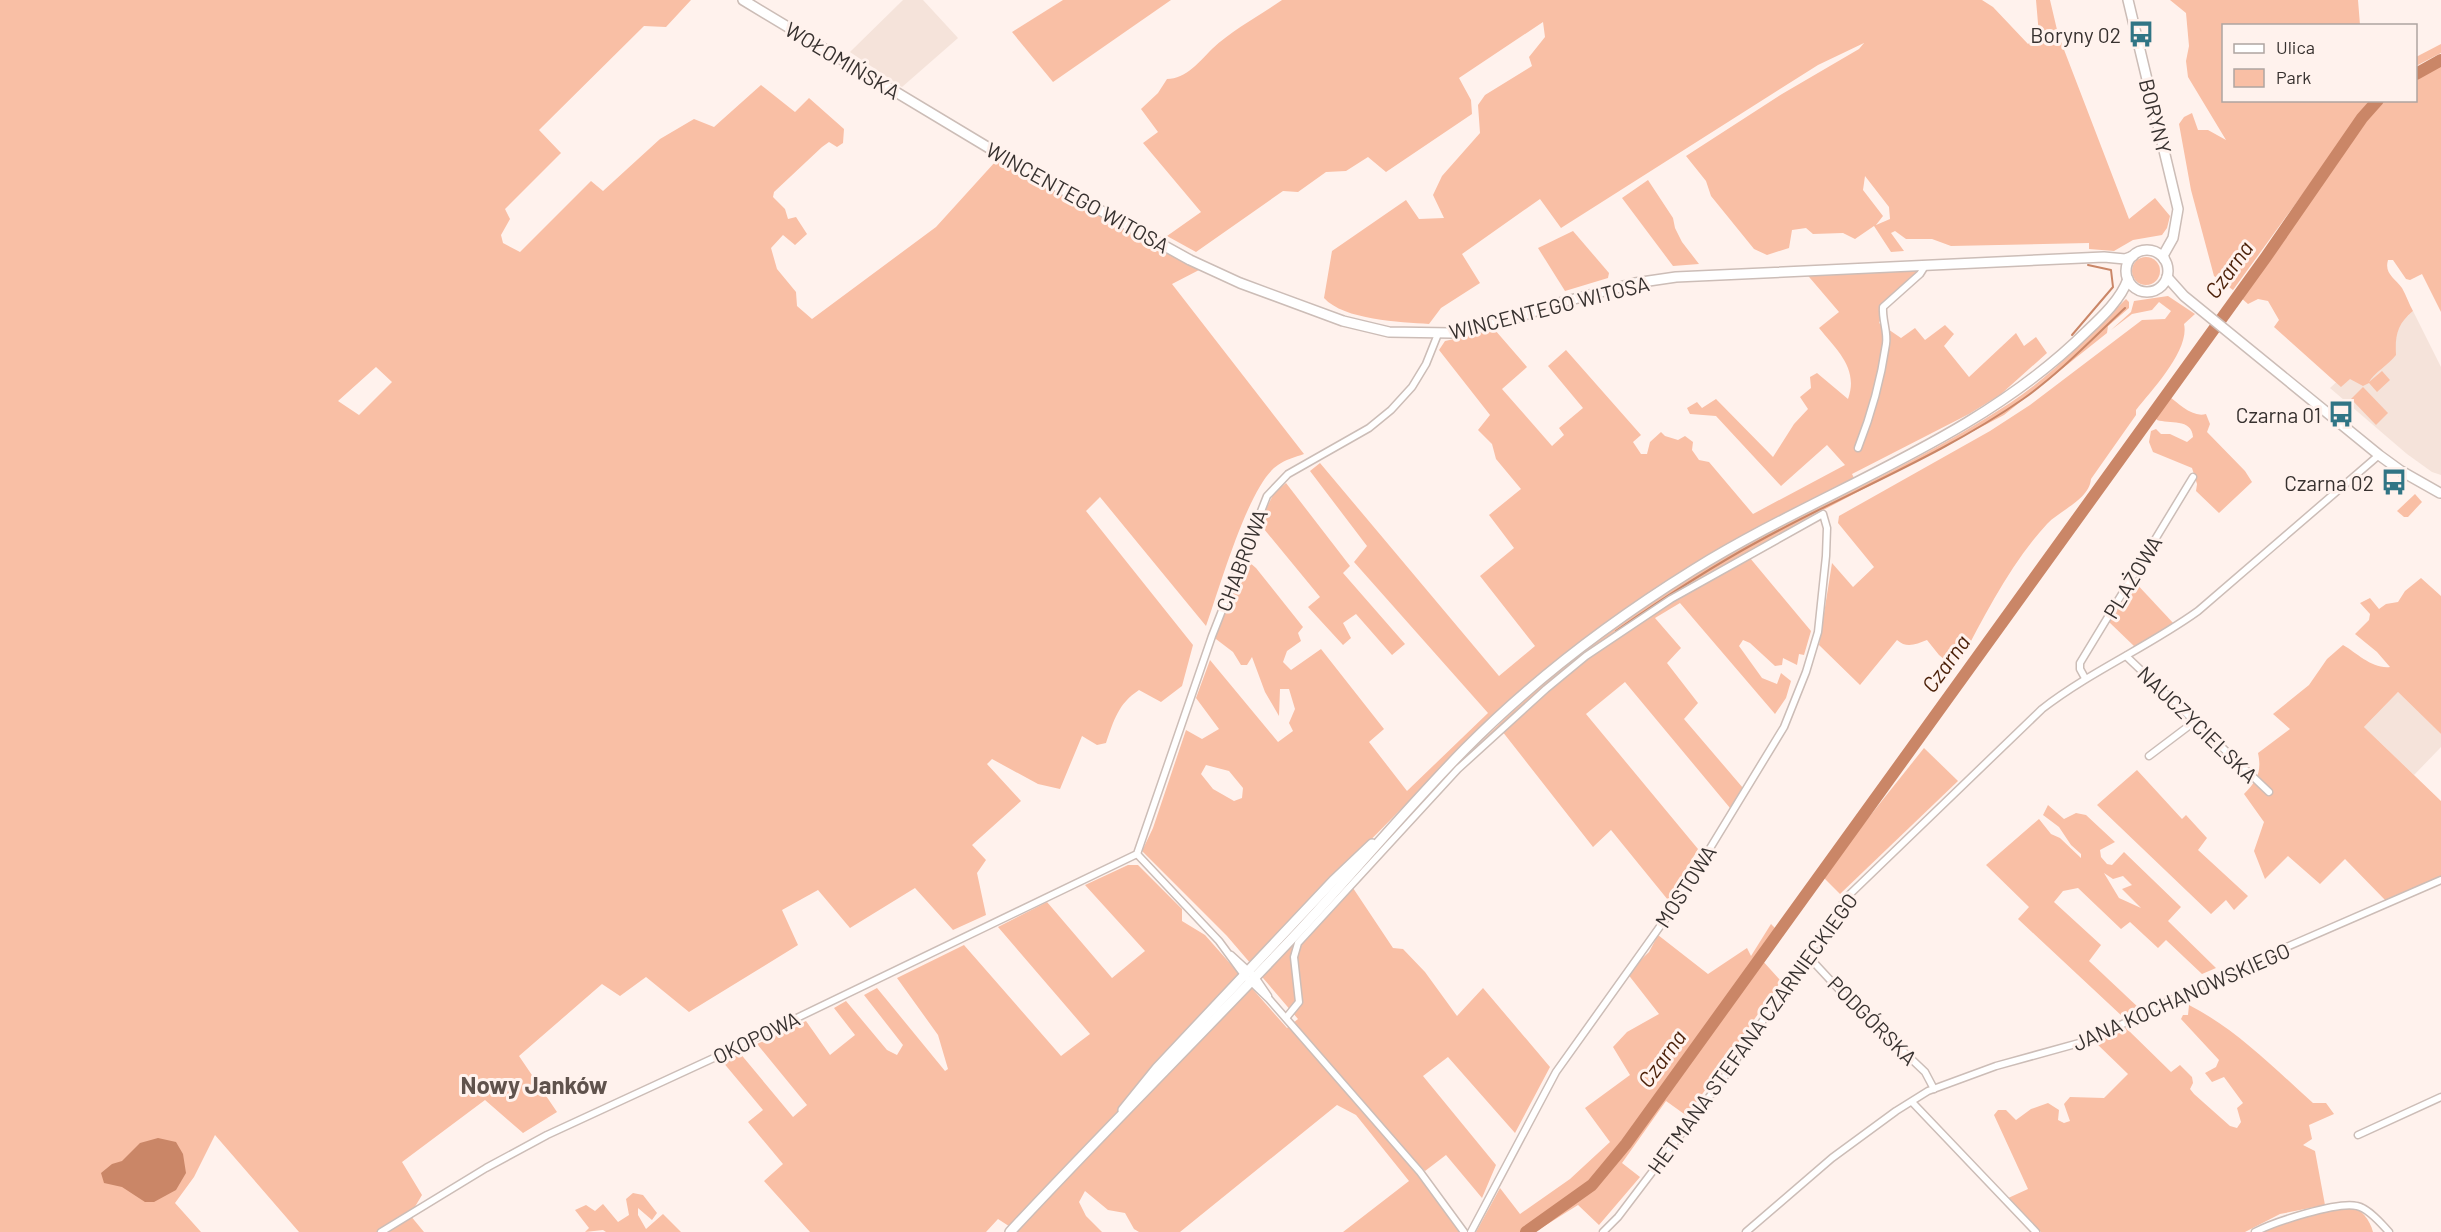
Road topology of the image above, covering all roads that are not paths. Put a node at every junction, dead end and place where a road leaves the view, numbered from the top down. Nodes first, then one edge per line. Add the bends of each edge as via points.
1 (743, 0) edge
2 (2128, 0) edge
3 (943, 121) joint
4 (2173, 233) junction
5 (2152, 251) junction
6 (2133, 256) junction
7 (2095, 259) junction
8 (2164, 259) junction
9 (1925, 266) junction
10 (2127, 276) junction
11 (2166, 277) junction
12 (2158, 288) junction
13 (2137, 289) junction
14 (2184, 296) junction
15 (2109, 308) junction
16 (1438, 334) junction
17 (1858, 448) dead end
18 (2379, 455) junction
19 (2193, 477) dead end
20 (2441, 492) edge
21 (2441, 503) edge
22 (2126, 656) junction
23 (2085, 678) junction
24 (2194, 722) junction
25 (2149, 756) dead end
26 (2269, 792) dead end
27 (1137, 854) junction
28 (2441, 880) edge
29 (1806, 954) junction
30 (1250, 976) junction
31 (1286, 1018) junction
32 (1934, 1089) junction
33 (2441, 1097) edge
34 (1912, 1102) junction
35 (2358, 1135) dead end
36 (381, 1232) edge
37 (1010, 1232) edge
38 (1464, 1232) edge
39 (1471, 1232) edge
40 (1603, 1232) edge
41 (1746, 1232) edge
42 (2036, 1232) edge
43 (2255, 1232) edge
44 (2389, 1232) edge

1 - 3 main road, WOŁOMIŃSKA
2 - 4 main road, BORYNY via 2175,192 2178,209
3 - 16 main road, WINCENTEGO WITOSA via 1190,260 1240,283 1369,329
4 - 5 main road
4 - 8 main road, BORYNY
5 - 6 main road via 2144,250
5 - 8 main road
6 - 7 main road, WINCENTEGO WITOSA
6 - 10 main road
7 - 9 main road, WINCENTEGO WITOSA
7 - 10 main road, WINCENTEGO WITOSA via 2117,265
8 - 11 main road
9 - 16 main road, WINCENTEGO WITOSA via 1656,279 1559,303 1504,322
9 - 17 street via 1883,308 1887,341 1869,420
10 - 13 main road
10 - 15 main road
11 - 12 main road
11 - 14 main road
12 - 13 main road
12 - 14 main road
13 - 15 main road
14 - 18 main road
15 - 30 main road via 2048,368 1993,409 1745,540 1623,616 1562,662 1488,726 1379,839 1358,867
16 - 27 street, CHABROWA via 1412,387 1391,410 1369,428 1288,474 1267,496 1212,636
18 - 20 main road
18 - 22 street, HETMANA STEFANA CZARNIECKIEGO via 2198,611
19 - 23 street, PLAŻOWA via 2080,663
20 - 21 main road
22 - 23 street, HETMANA STEFANA CZARNIECKIEGO
22 - 24 street, NAUCZYCIELSKA
23 - 29 street, HETMANA STEFANA CZARNIECKIEGO via 2043,709 1854,890
24 - 25 street
24 - 26 street, NAUCZYCIELSKA
27 - 30 street
27 - 36 street, OKOPOWA via 547,1135
28 - 32 street, JANA KOCHANOWSKIEGO via 2220,976 2090,1040 1996,1066
29 - 32 street, PODGÓRSKA via 1925,1072
29 - 40 street, HETMANA STEFANA CZARNIECKIEGO via 1725,1076
30 - 31 street
30 - 37 main road via 1157,1068 1121,1114
31 - 38 street via 1420,1172
31 - 39 street, MOSTOWA via 1299,1002 1294,957 1298,943 1403,826 1508,722 1586,656 1671,599 1823,514 1826,556 1818,632 1784,727 1676,904 1562,1063
32 - 34 street, JANA KOCHANOWSKIEGO
33 - 35 street
34 - 41 street, JANA KOCHANOWSKIEGO via 1832,1158
34 - 42 street
43 - 44 street via 2286,1217 2356,1205

